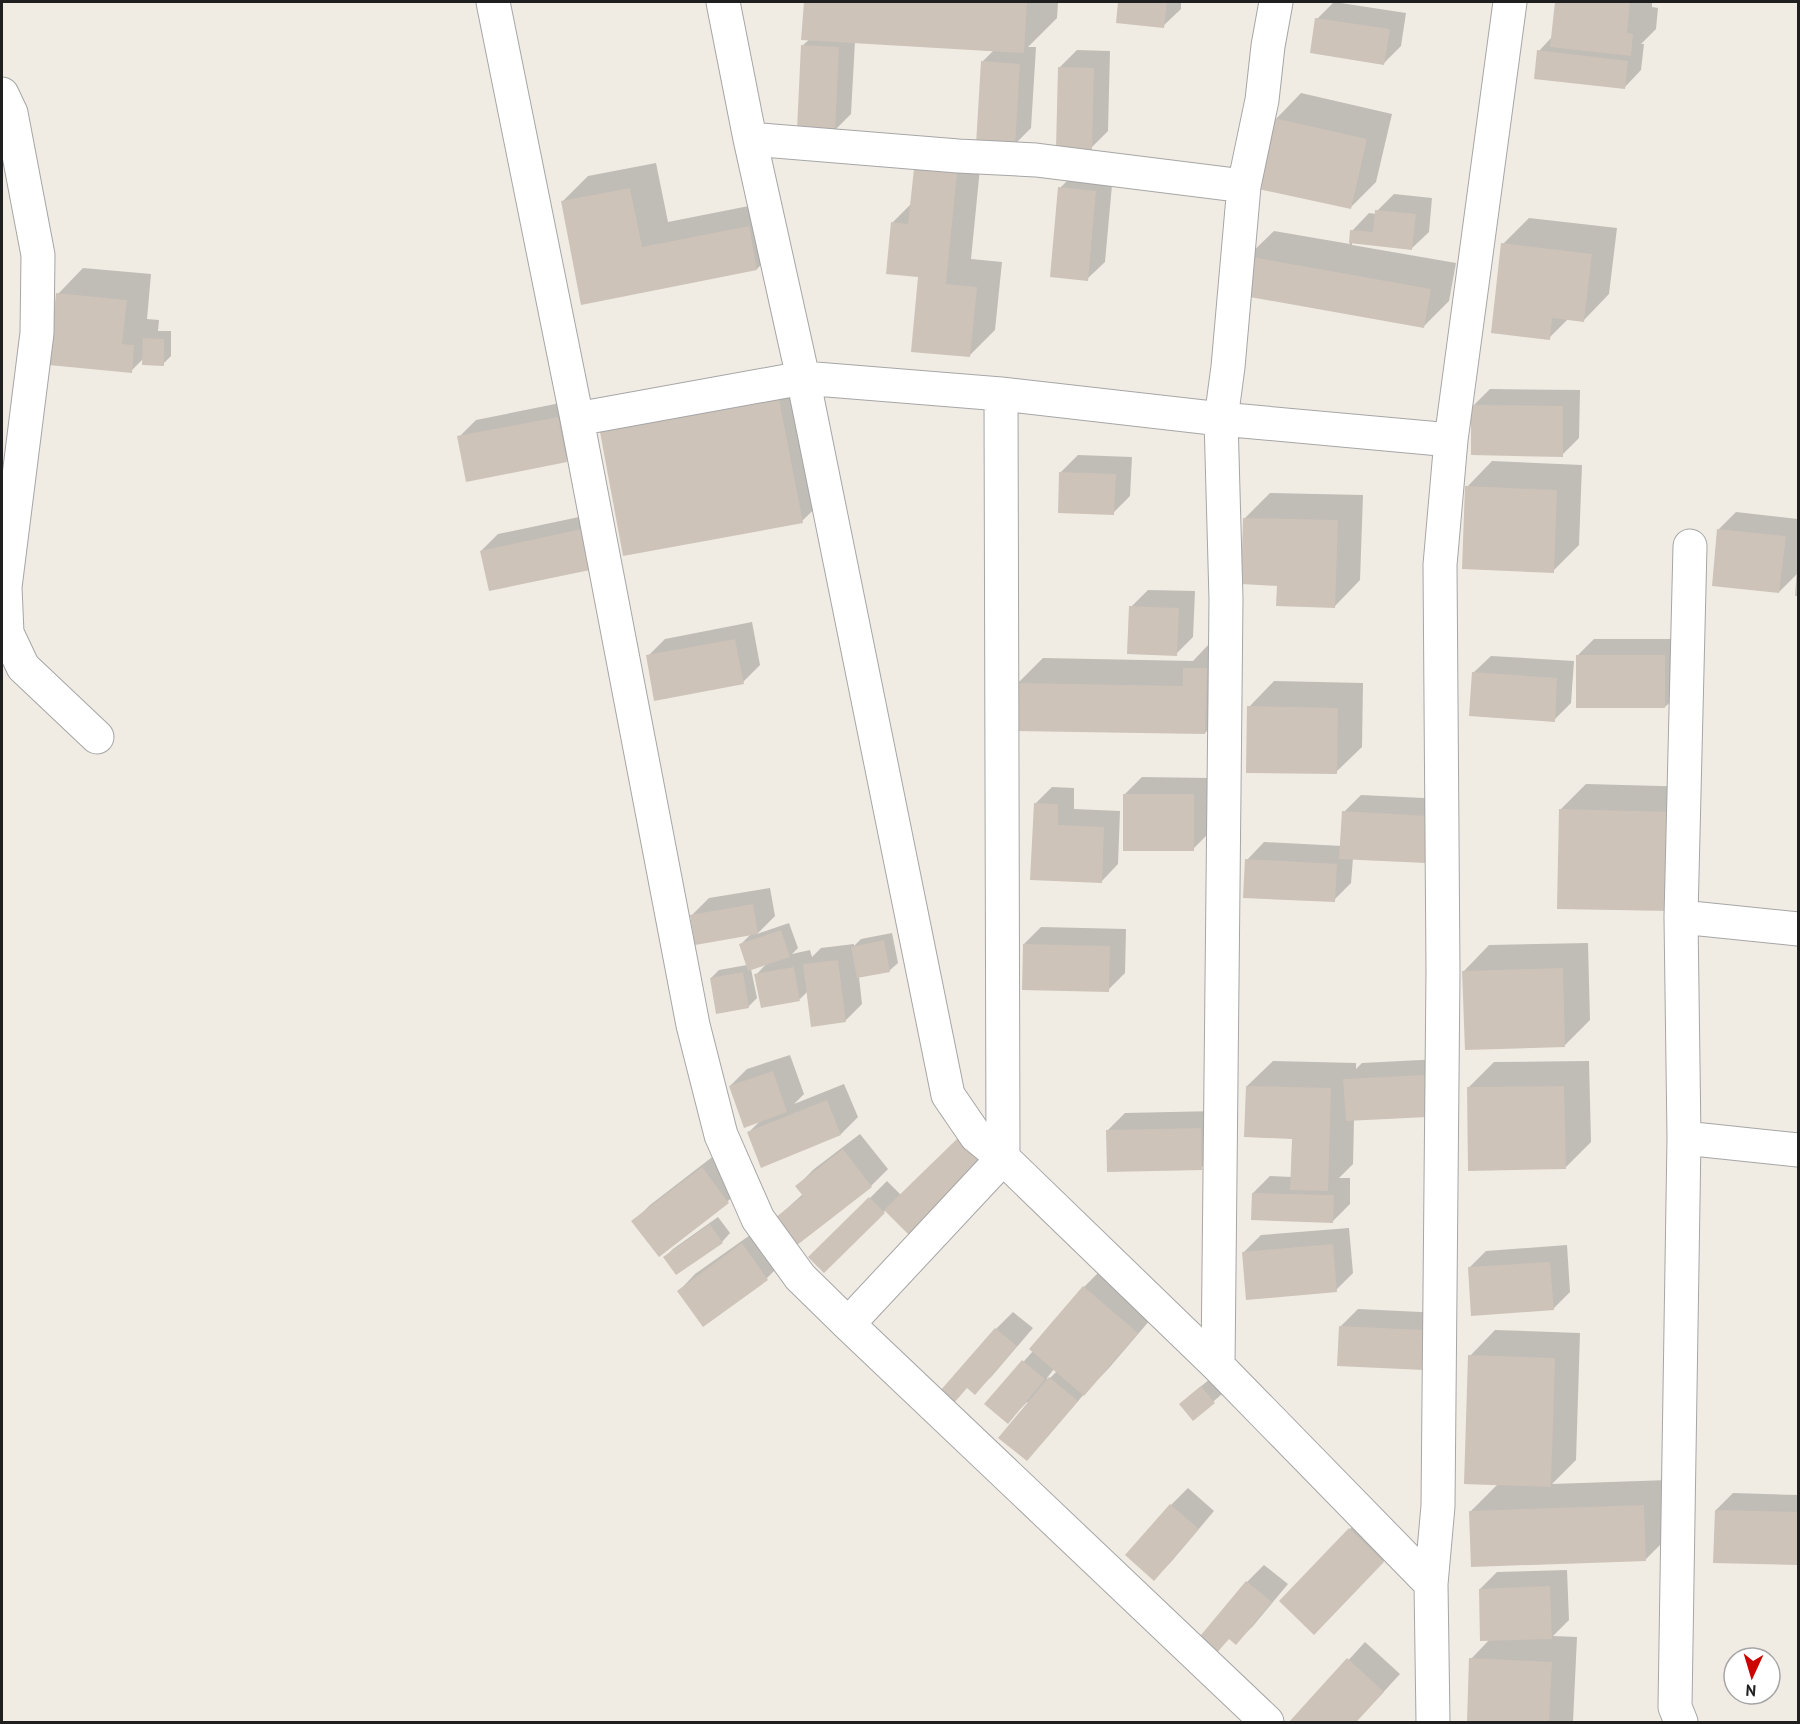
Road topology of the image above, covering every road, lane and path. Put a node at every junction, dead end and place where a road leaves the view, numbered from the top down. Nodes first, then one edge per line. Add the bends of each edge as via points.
1 (493, 2) edge
2 (723, 2) edge
3 (1276, 2) edge
4 (1510, 2) edge
5 (2, 94) edge
6 (750, 139) junction
7 (1244, 186) junction
8 (803, 378) junction
9 (1000, 394) junction
10 (577, 419) junction
11 (1221, 419) junction
12 (1451, 440) junction
13 (1690, 546) dead end
14 (97, 737) dead end
15 (1681, 917) junction
16 (1798, 928) edge
17 (1684, 1138) junction
18 (1798, 1150) edge
19 (1003, 1158) junction
20 (848, 1324) junction
21 (1218, 1366) junction
22 (1431, 1584) junction
23 (1268, 1722) edge
24 (1433, 1722) edge
25 (1681, 1722) edge

1 - 10 street
2 - 6 street
3 - 7 street
4 - 12 street
5 - 14 street via 11,113 38,255 38,333 5,587 7,633 23,667
6 - 7 street via 1036,160
6 - 8 street
7 - 11 street
8 - 9 street
8 - 10 street
8 - 19 street via 948,1095 976,1137
9 - 11 street
9 - 19 street
10 - 20 street via 693,1025 721,1135 758,1219 800,1277
11 - 12 street
11 - 21 street via 1226,611
12 - 22 street via 1440,565 1443,983 1438,1506
13 - 15 street
15 - 16 street
15 - 17 street
17 - 18 street
17 - 25 street via 1676,1707
19 - 20 street
19 - 21 street
20 - 23 street
21 - 22 street
22 - 24 street

